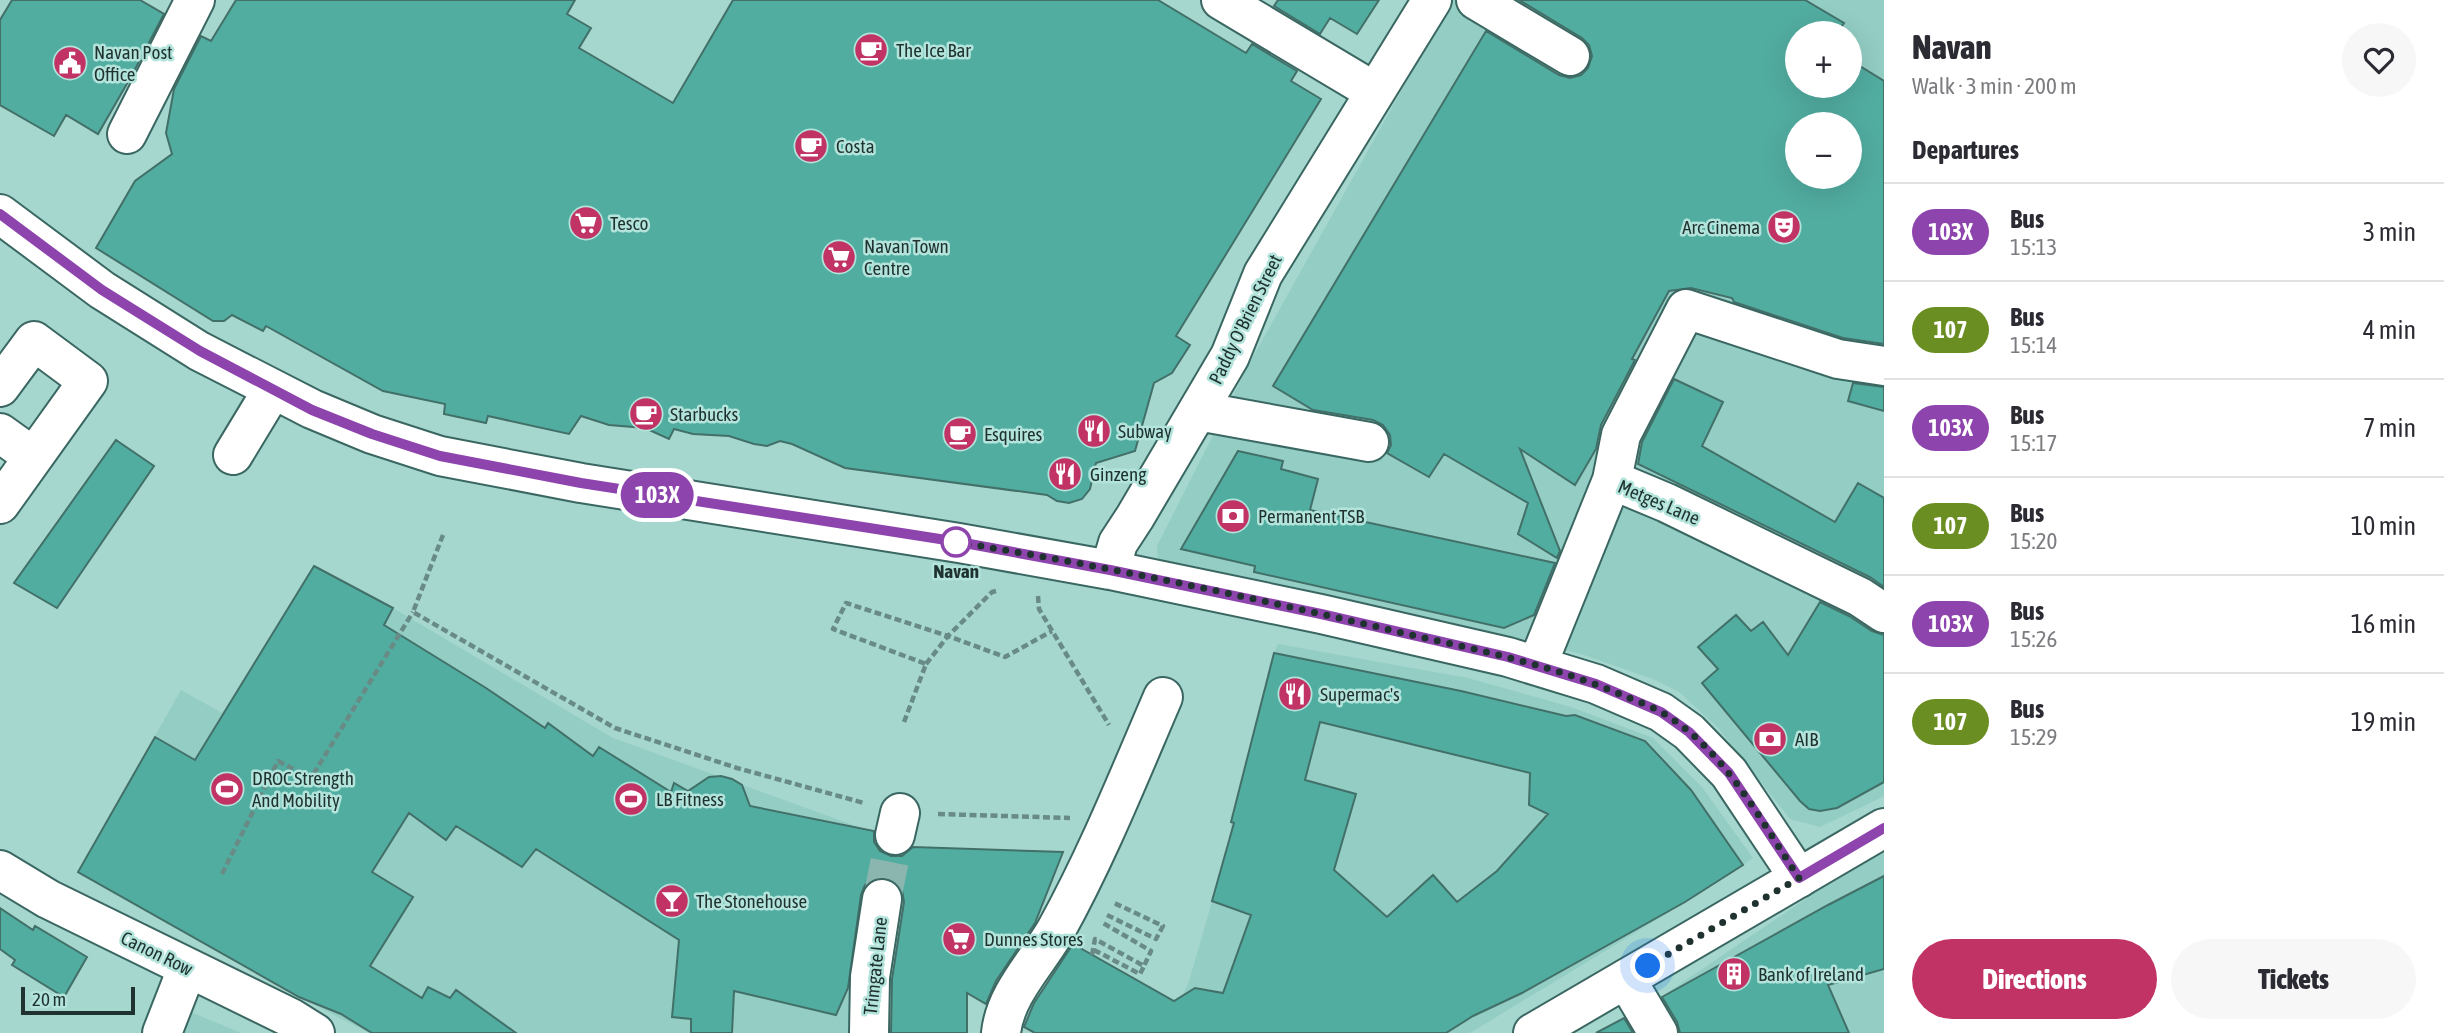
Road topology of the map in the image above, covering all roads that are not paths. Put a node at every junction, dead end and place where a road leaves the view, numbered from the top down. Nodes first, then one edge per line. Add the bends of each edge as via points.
1 (195, 0) edge
2 (1221, 0) edge
3 (1432, 0) edge
4 (1476, 0) edge
5 (1570, 56) dead end
6 (1375, 92) junction
7 (127, 134) dead end
8 (0, 214) edge
9 (1884, 366) edge
10 (0, 387) edge
11 (273, 389) junction
12 (1198, 411) junction
13 (0, 433) edge
14 (1368, 442) dead end
15 (233, 455) dead end
16 (32, 456) junction
17 (1612, 480) junction
18 (0, 504) edge
19 (1110, 570) junction
20 (1884, 613) edge
21 (1536, 666) junction
22 (1163, 697) dead end
23 (1884, 828) edge
24 (0, 870) edge
25 (1799, 878) junction
26 (882, 899) tunnel mouth
27 (187, 969) junction
28 (1626, 979) junction
29 (162, 1033) edge
30 (315, 1033) edge
31 (869, 1033) edge
32 (1001, 1033) edge
33 (1533, 1033) edge
34 (1658, 1033) edge

1 - 7 street
2 - 6 street
3 - 6 street, Paddy O'Brien Street
4 - 5 street
6 - 12 street, Paddy O'Brien Street via 1263,274 1230,356
8 - 11 street via 111,277 200,351
9 - 17 street via 1838,359 1686,309 1621,435
10 - 16 street via 34,341 88,381
11 - 15 street
11 - 19 street via 312,410 440,456
12 - 14 street
12 - 19 street, Paddy O'Brien Street via 1118,542
13 - 16 street
16 - 18 street
17 - 20 street, Metges Lane via 1679,508
17 - 21 street, Metges Lane
19 - 21 street
21 - 25 street via 1596,684 1661,712 1689,732 1729,773
22 - 32 street via 1111,820 1055,931 1002,1019
23 - 25 street
24 - 27 street, Canon Row
25 - 28 street
26 - 31 street, Trimgate Lane via 870,977
27 - 29 street
27 - 30 street, Canon Row
28 - 33 street
28 - 34 street

